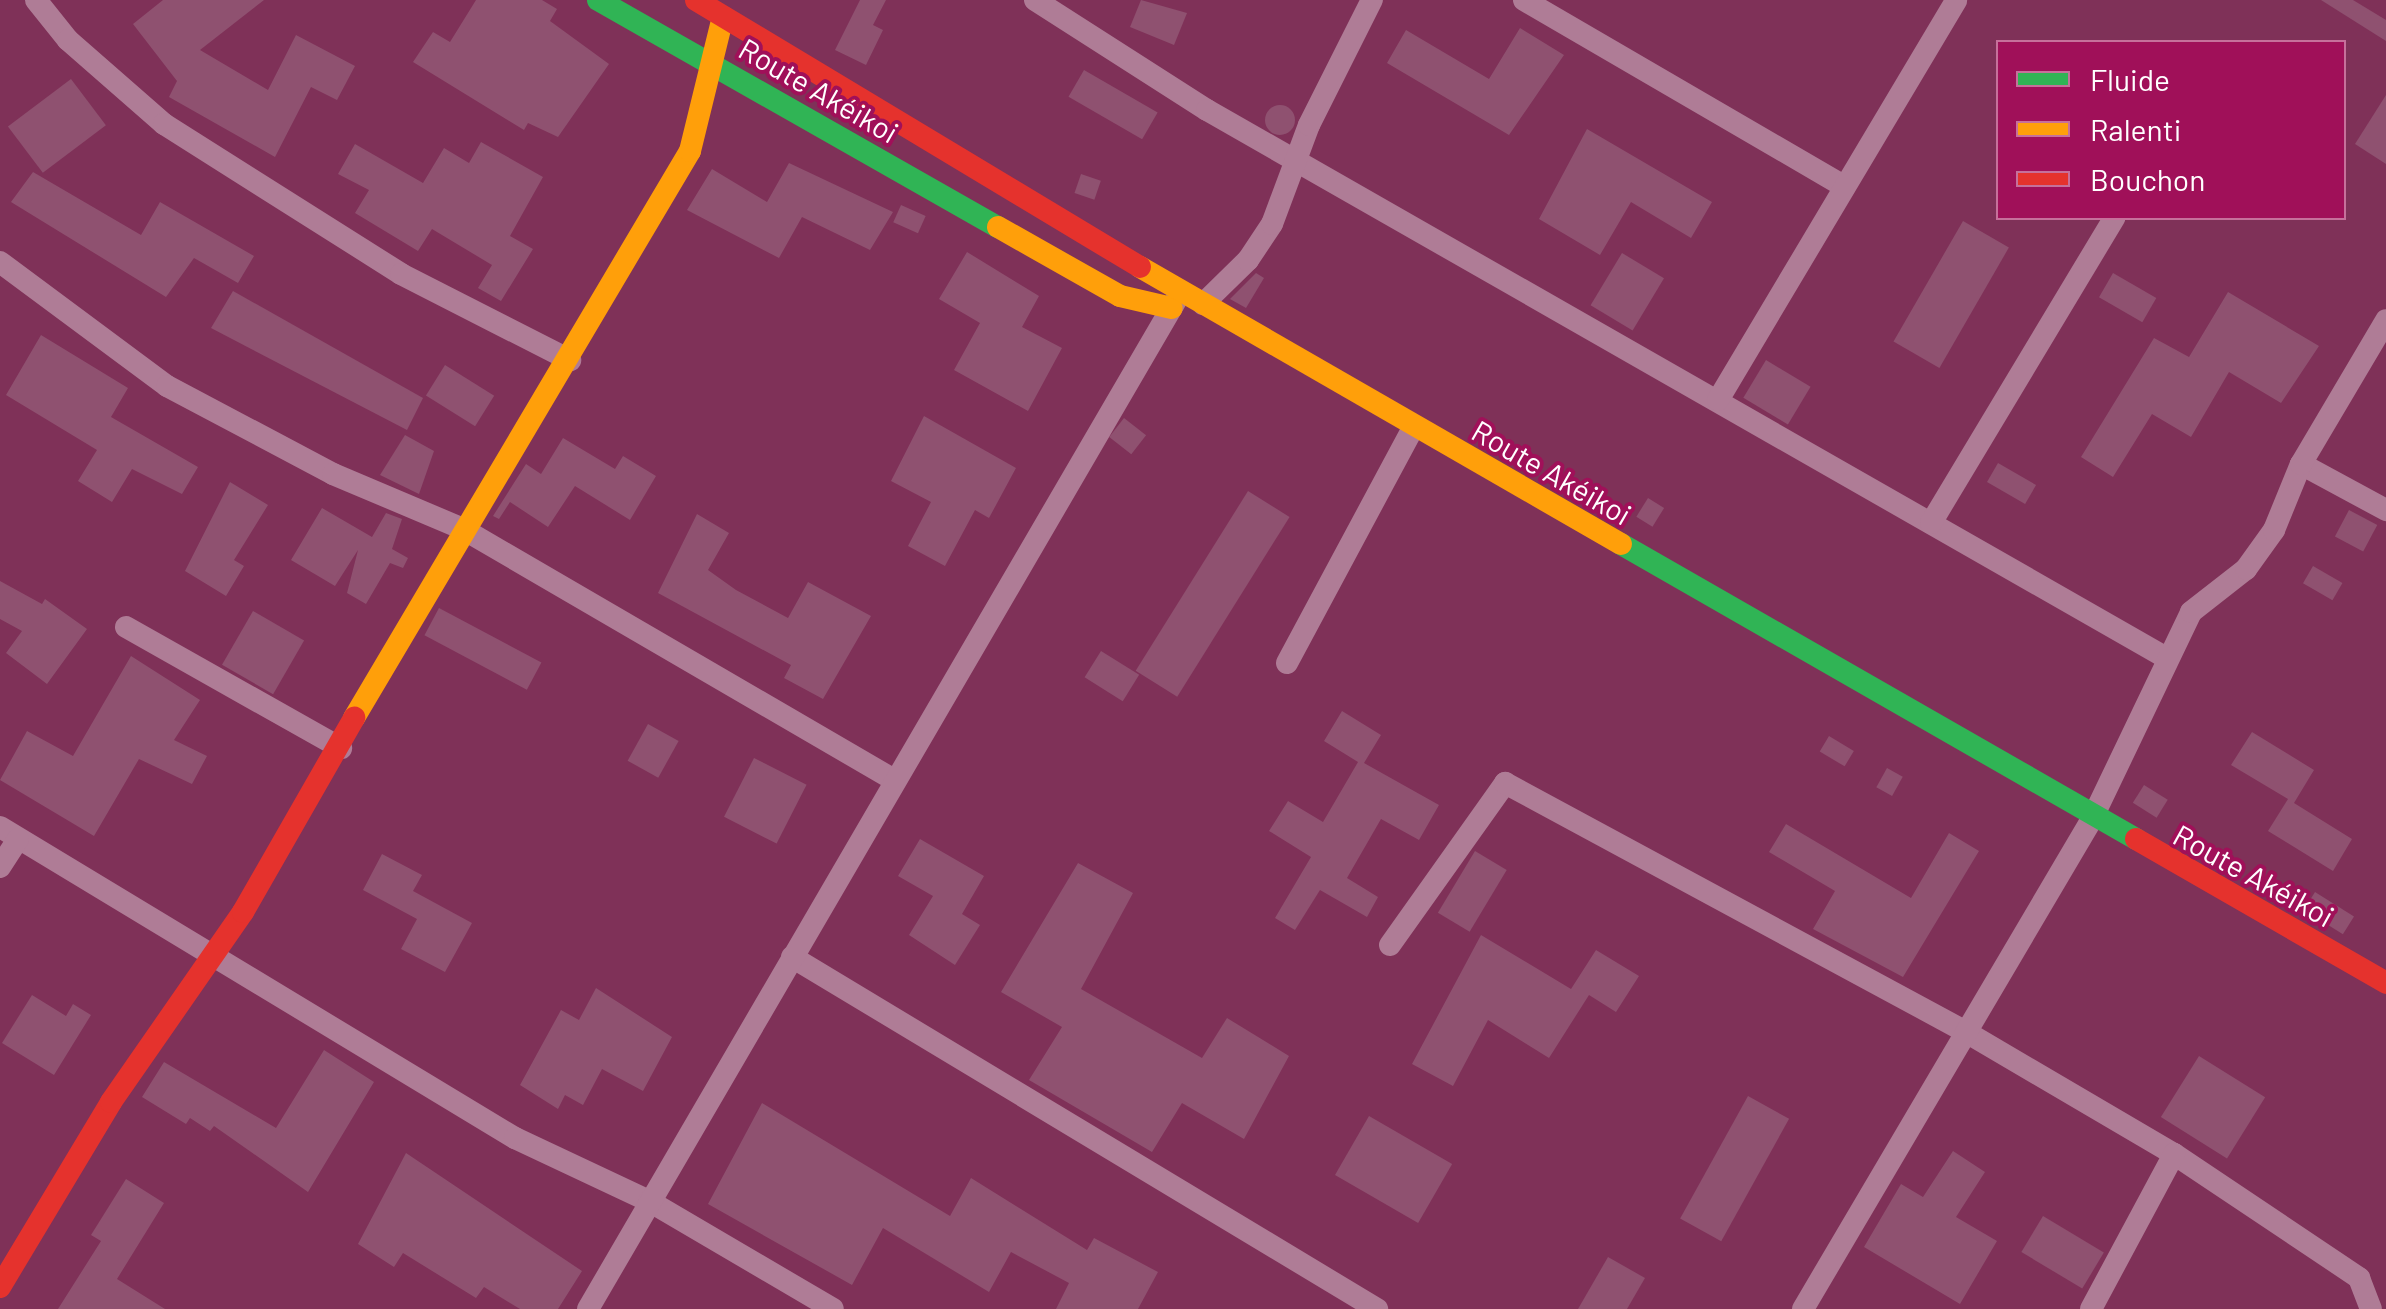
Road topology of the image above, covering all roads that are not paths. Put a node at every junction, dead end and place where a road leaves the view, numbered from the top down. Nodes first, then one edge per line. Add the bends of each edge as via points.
1 (36, 0) edge
2 (598, 0) edge
3 (696, 0) edge
4 (1036, 0) edge
5 (1372, 0) edge
6 (1524, 0) edge
7 (1956, 0) edge
8 (1065, 8) edge
9 (723, 17) junction
10 (710, 63) junction
11 (1297, 158) junction
12 (1845, 187) junction
13 (2113, 220) edge
14 (0, 262) edge
15 (1176, 300) junction
16 (1203, 304) junction
17 (2386, 320) edge
18 (570, 360) junction
19 (1718, 400) junction
20 (1414, 426) junction
21 (2301, 464) junction
22 (2386, 510) edge
23 (1931, 522) junction
24 (463, 529) junction
25 (126, 627) dead end
26 (2165, 657) junction
27 (1287, 663) dead end
28 (341, 748) junction
29 (895, 780) junction
30 (2092, 818) junction
31 (9, 833) edge
32 (0, 867) edge
33 (1390, 944) dead end
34 (214, 955) junction
35 (792, 957) junction
36 (2386, 983) edge
37 (1966, 1032) junction
38 (2174, 1154) junction
39 (649, 1201) junction
40 (0, 1287) edge
41 (588, 1309) edge
42 (833, 1309) edge
43 (1377, 1309) edge
44 (1804, 1309) edge
45 (2091, 1309) edge
46 (2372, 1309) edge

1 - 18 street via 68,40 164,124 401,274
2 - 10 street, Route Akéikoi
3 - 9 street, Route Akéikoi
4 - 8 street
5 - 11 street
6 - 12 street
7 - 12 street
8 - 11 street via 1207,110
9 - 10 street
9 - 15 street, Route Akéikoi
10 - 15 street, Route Akéikoi via 1120,296
10 - 18 street via 690,151
11 - 16 street via 1272,224 1248,260
11 - 19 street
12 - 19 street
13 - 23 street
14 - 24 street via 167,386 333,474
15 - 16 street, Route Akéikoi
15 - 29 street
16 - 20 street, Route Akéikoi
17 - 21 street
18 - 24 street
19 - 23 street
20 - 27 street
20 - 30 street, Route Akéikoi
21 - 22 street
21 - 26 street via 2274,530 2246,569 2191,612
23 - 26 street
24 - 28 street
24 - 29 street
25 - 28 street
26 - 30 street
28 - 34 street
29 - 35 street
30 - 36 street, Route Akéikoi
30 - 37 street
31 - 32 street
31 - 34 street
33 - 37 street via 1505,784
34 - 39 street via 516,1138
34 - 40 street via 111,1102
35 - 39 street
35 - 43 street
37 - 38 street
37 - 44 street
38 - 45 street
38 - 46 street via 2358,1278
39 - 41 street
39 - 42 street

